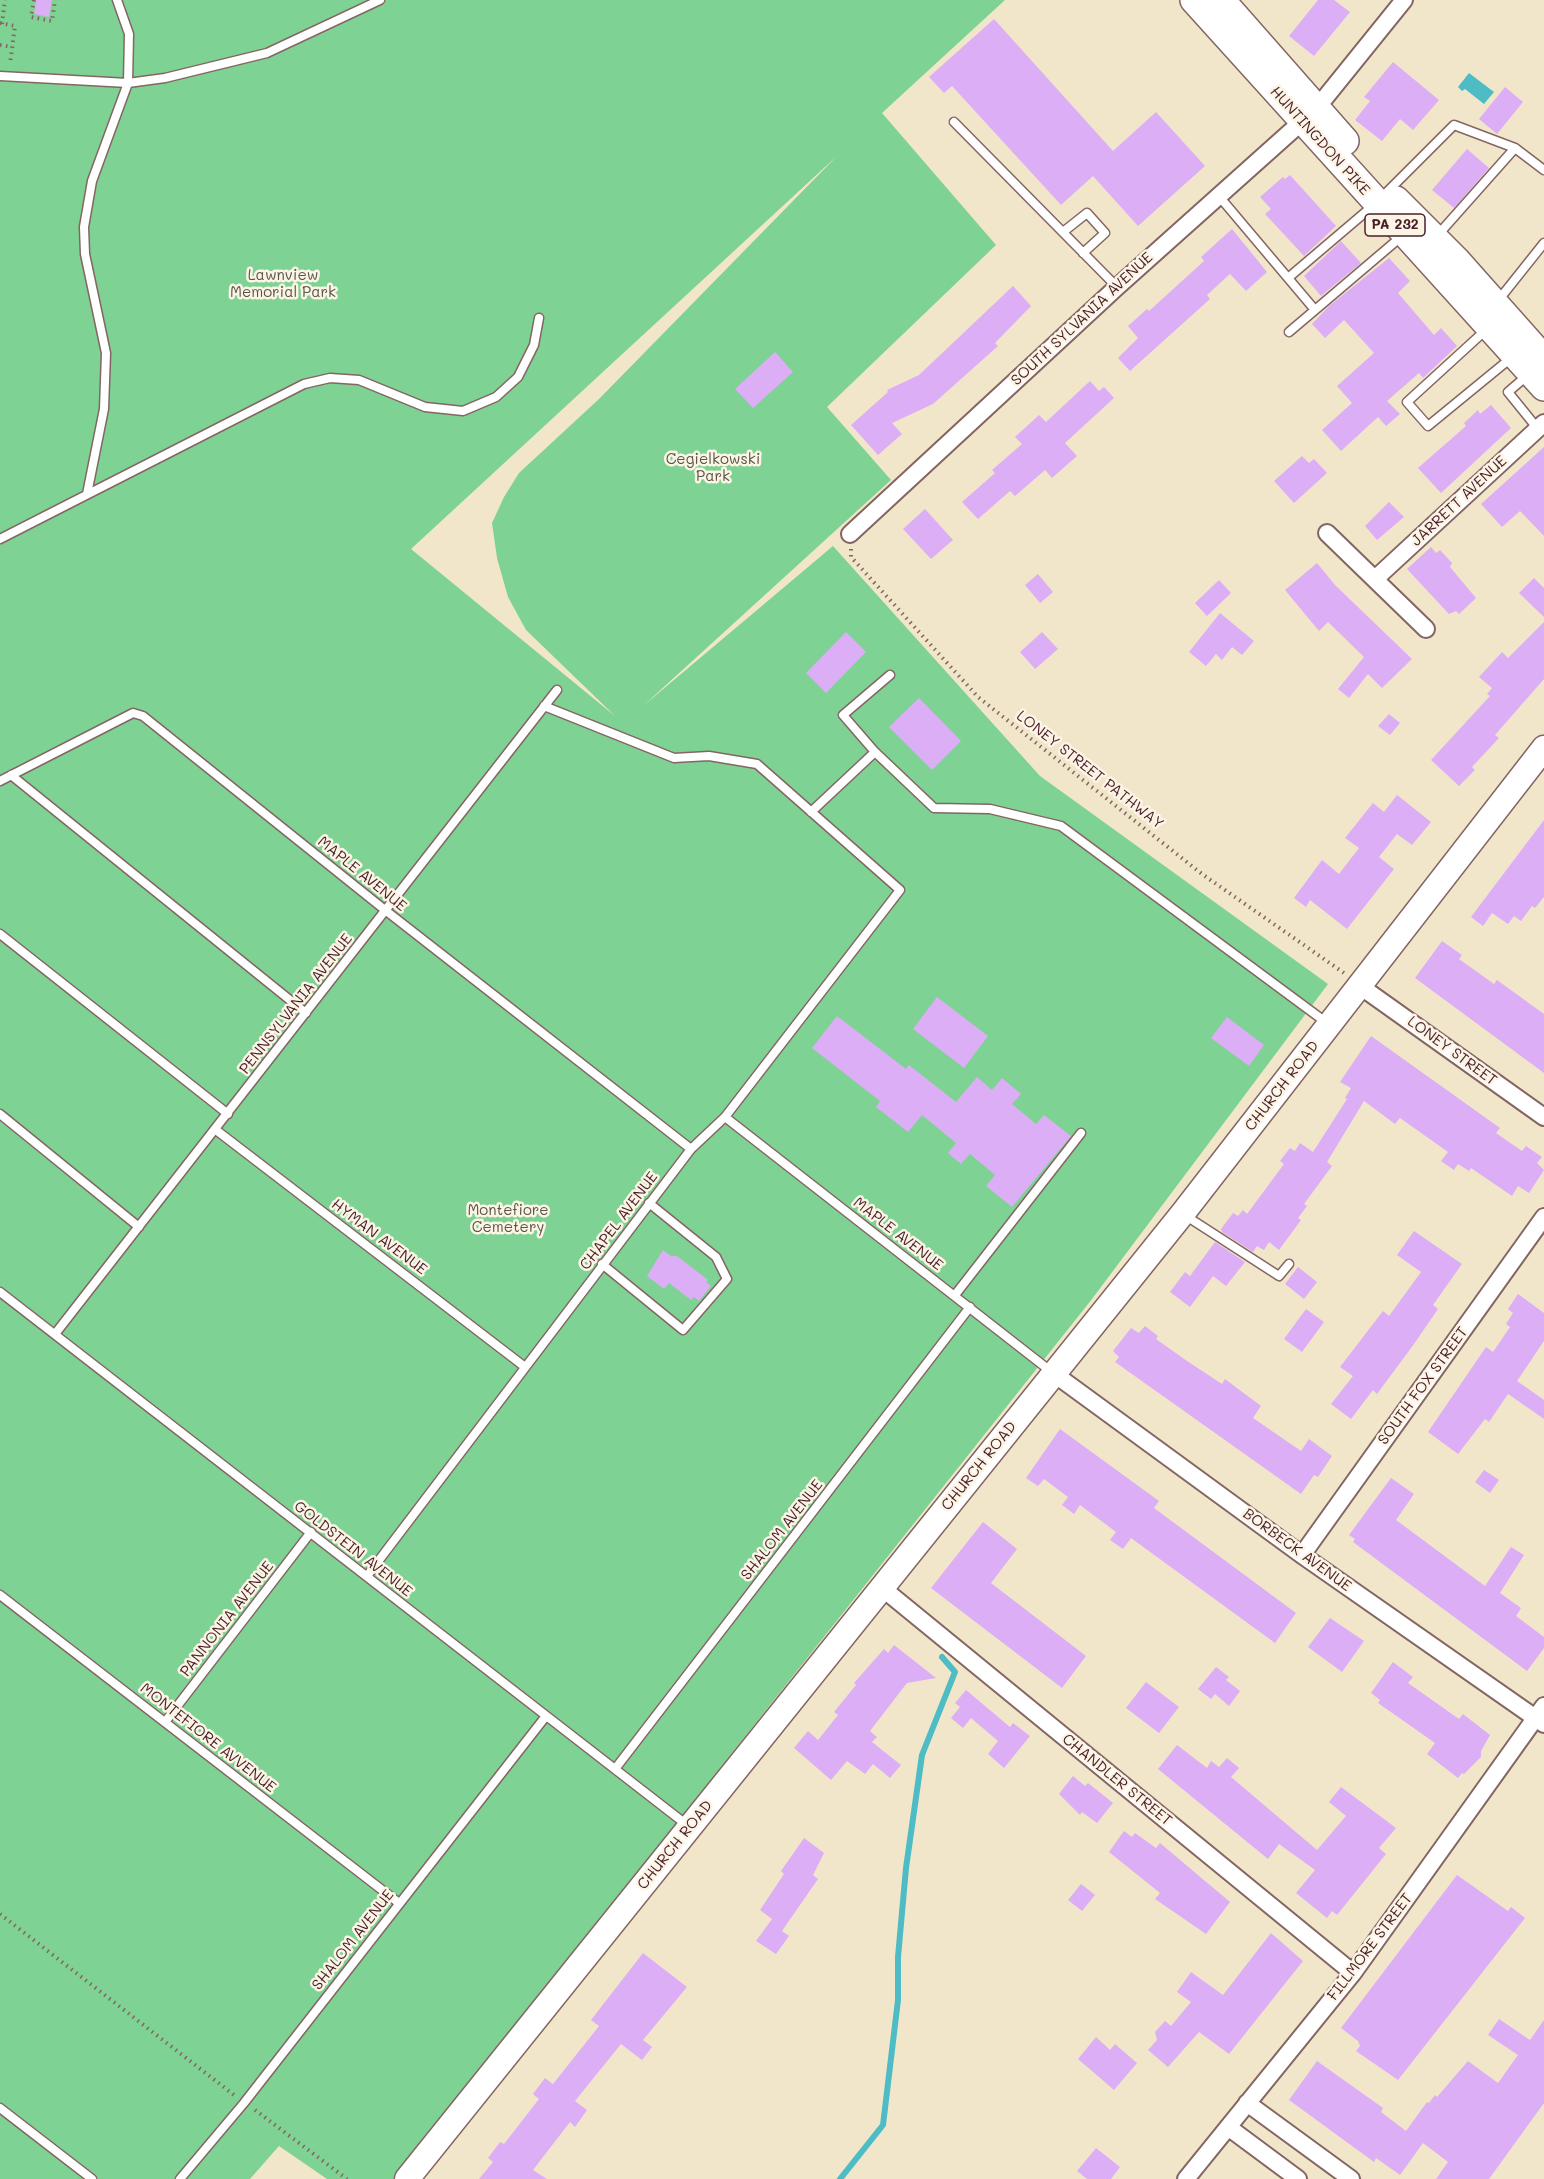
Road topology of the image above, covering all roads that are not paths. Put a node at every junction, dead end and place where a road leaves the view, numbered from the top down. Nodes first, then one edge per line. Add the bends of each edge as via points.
1 (117, 0) edge
2 (380, 0) edge
3 (1194, 0) edge
4 (1221, 0) edge
5 (1404, 0) edge
6 (4, 76) edge
7 (128, 83) junction
8 (1309, 115) junction
9 (954, 122) dead end
10 (1515, 148) junction
11 (1544, 170) edge
12 (1218, 195) junction
13 (1382, 197) junction
14 (1063, 232) junction
15 (1404, 234) junction
16 (1435, 239) junction
17 (1544, 243) edge
18 (1083, 253) junction
19 (1288, 278) junction
20 (1117, 287) junction
21 (1315, 310) junction
22 (1496, 315) junction
23 (539, 318) dead end
24 (1289, 332) dead end
25 (1534, 362) edge
26 (1541, 426) edge
27 (87, 494) junction
28 (1327, 533) dead end
29 (850, 534) road end
30 (0, 539) edge
31 (1375, 579) junction
32 (1426, 629) dead end
33 (890, 675) dead end
34 (557, 690) dead end
35 (544, 706) junction
36 (1544, 748) edge
37 (875, 752) junction
38 (11, 775) junction
39 (0, 781) edge
40 (811, 812) junction
41 (385, 910) junction
42 (0, 934) edge
43 (1360, 986) junction
44 (306, 1013) junction
45 (1329, 1025) junction
46 (0, 1114) edge
47 (228, 1114) junction
48 (725, 1117) junction
49 (1544, 1117) edge
50 (216, 1130) junction
51 (1081, 1133) dead end
52 (691, 1149) junction
53 (649, 1203) junction
54 (1183, 1214) junction
55 (1544, 1217) edge
56 (139, 1227) junction
57 (602, 1264) junction
58 (1289, 1264) dead end
59 (0, 1292) edge
60 (955, 1295) junction
61 (970, 1307) junction
62 (55, 1334) junction
63 (525, 1366) junction
64 (1053, 1373) junction
65 (311, 1532) junction
66 (1302, 1555) junction
67 (367, 1576) junction
68 (881, 1587) junction
69 (0, 1594) edge
70 (546, 1716) junction
71 (1541, 1716) edge
72 (165, 1722) junction
73 (615, 1769) junction
74 (690, 1827) junction
75 (399, 1903) junction
76 (1353, 1973) junction
77 (1247, 2103) junction
78 (0, 2108) edge
79 (1228, 2127) junction
80 (92, 2179) edge
81 (180, 2179) edge
82 (407, 2179) edge
83 (1186, 2179) edge
84 (1298, 2179) edge
85 (1351, 2179) edge

1 - 7 lane via 129,34
2 - 7 lane via 267,53
3 - 8 main road, HUNTINGDON PIKE / PA 232
4 - 8 main road, HUNTINGDON PIKE / PA 232
5 - 8 street, SOUTH SYLVANIA AVENUE
6 - 7 lane
7 - 27 lane via 92,181 84,228 85,254 106,354 104,410
8 - 12 street, SOUTH SYLVANIA AVENUE
8 - 13 main road, HUNTINGDON PIKE / PA 232
9 - 14 lane
10 - 11 lane
10 - 13 lane via 1454,125
10 - 16 lane
12 - 19 lane
12 - 20 street, SOUTH SYLVANIA AVENUE
13 - 15 main road, HUNTINGDON PIKE / PA 232
13 - 16 main road, HUNTINGDON PIKE / PA 232
13 - 19 lane
14 - 18 lane
14 - 18 lane via 1087,213 1105,233
15 - 21 lane
15 - 22 main road, HUNTINGDON PIKE / PA 232
16 - 22 main road, HUNTINGDON PIKE / PA 232
17 - 22 lane
18 - 20 lane
19 - 21 lane
20 - 29 street, SOUTH SYLVANIA AVENUE
21 - 24 lane
22 - 25 main road, HUNTINGDON PIKE / PA 232
22 - 25 lane via 1407,402 1428,426
23 - 27 lane via 534,345 518,377 496,397 464,411 425,407 359,380 330,378 304,384
25 - 26 lane via 1508,392
26 - 31 street, JARRETT AVENUE
27 - 30 lane
28 - 31 street
31 - 32 street
33 - 37 lane via 843,715
34 - 35 lane, PENNSYLVANIA AVENUE
35 - 40 lane via 674,758 709,756 757,764
35 - 41 lane, PENNSYLVANIA AVENUE
36 - 43 street, CHURCH ROAD
37 - 40 lane
37 - 45 lane via 934,808 990,809 1061,826
38 - 39 lane, MAPLE AVENUE
38 - 41 lane, MAPLE AVENUE via 133,713 143,716
38 - 44 lane
40 - 48 lane, CHAPEL AVENUE via 900,890
41 - 44 lane, PENNSYLVANIA AVENUE
41 - 52 lane, MAPLE AVENUE
42 - 47 lane
43 - 45 street, CHURCH ROAD
43 - 49 street, LONEY STREET
44 - 47 lane, PENNSYLVANIA AVENUE
45 - 54 street, CHURCH ROAD
46 - 56 lane
47 - 50 lane, PENNSYLVANIA AVENUE
48 - 52 lane, CHAPEL AVENUE
48 - 60 lane, MAPLE AVENUE
50 - 56 lane, PENNSYLVANIA AVENUE
50 - 63 lane, HYMAN AVENUE
51 - 60 lane
52 - 53 lane, CHAPEL AVENUE
53 - 57 lane, CHAPEL AVENUE
53 - 57 lane via 716,1257 727,1279 683,1330
54 - 58 lane via 1279,1276
54 - 64 street, CHURCH ROAD
55 - 66 street, SOUTH FOX STREET
56 - 62 lane, PENNSYLVANIA AVENUE
57 - 63 lane, CHAPEL AVENUE
59 - 62 lane, GOLDSTEIN AVENUE
60 - 61 lane, MAPLE AVENUE
61 - 64 lane, MAPLE AVENUE
61 - 73 lane, SHALOM AVENUE
62 - 65 lane, GOLDSTEIN AVENUE
63 - 67 lane, CHAPEL AVENUE
64 - 66 street, BORBECK AVENUE
64 - 68 street, CHURCH ROAD
65 - 67 lane, GOLDSTEIN AVENUE
65 - 72 lane, PANNONIA AVENUE
66 - 71 street, BORBECK AVENUE
67 - 70 lane, GOLDSTEIN AVENUE
68 - 74 street, CHURCH ROAD
68 - 76 street, CHANDLER STREET
69 - 72 lane, MONTEFIORE AVVENUE
70 - 73 lane, GOLDSTEIN AVENUE
70 - 75 lane, SHALOM AVENUE
71 - 76 street, FILLMORE STREET
72 - 75 lane, MONTEFIORE AVVENUE
73 - 74 lane, GOLDSTEIN AVENUE
74 - 82 street, CHURCH ROAD
75 - 81 lane, SHALOM AVENUE
76 - 77 street, FILLMORE STREET
77 - 79 street, FILLMORE STREET
77 - 85 street
78 - 80 lane
79 - 83 street, FILLMORE STREET
79 - 84 street

